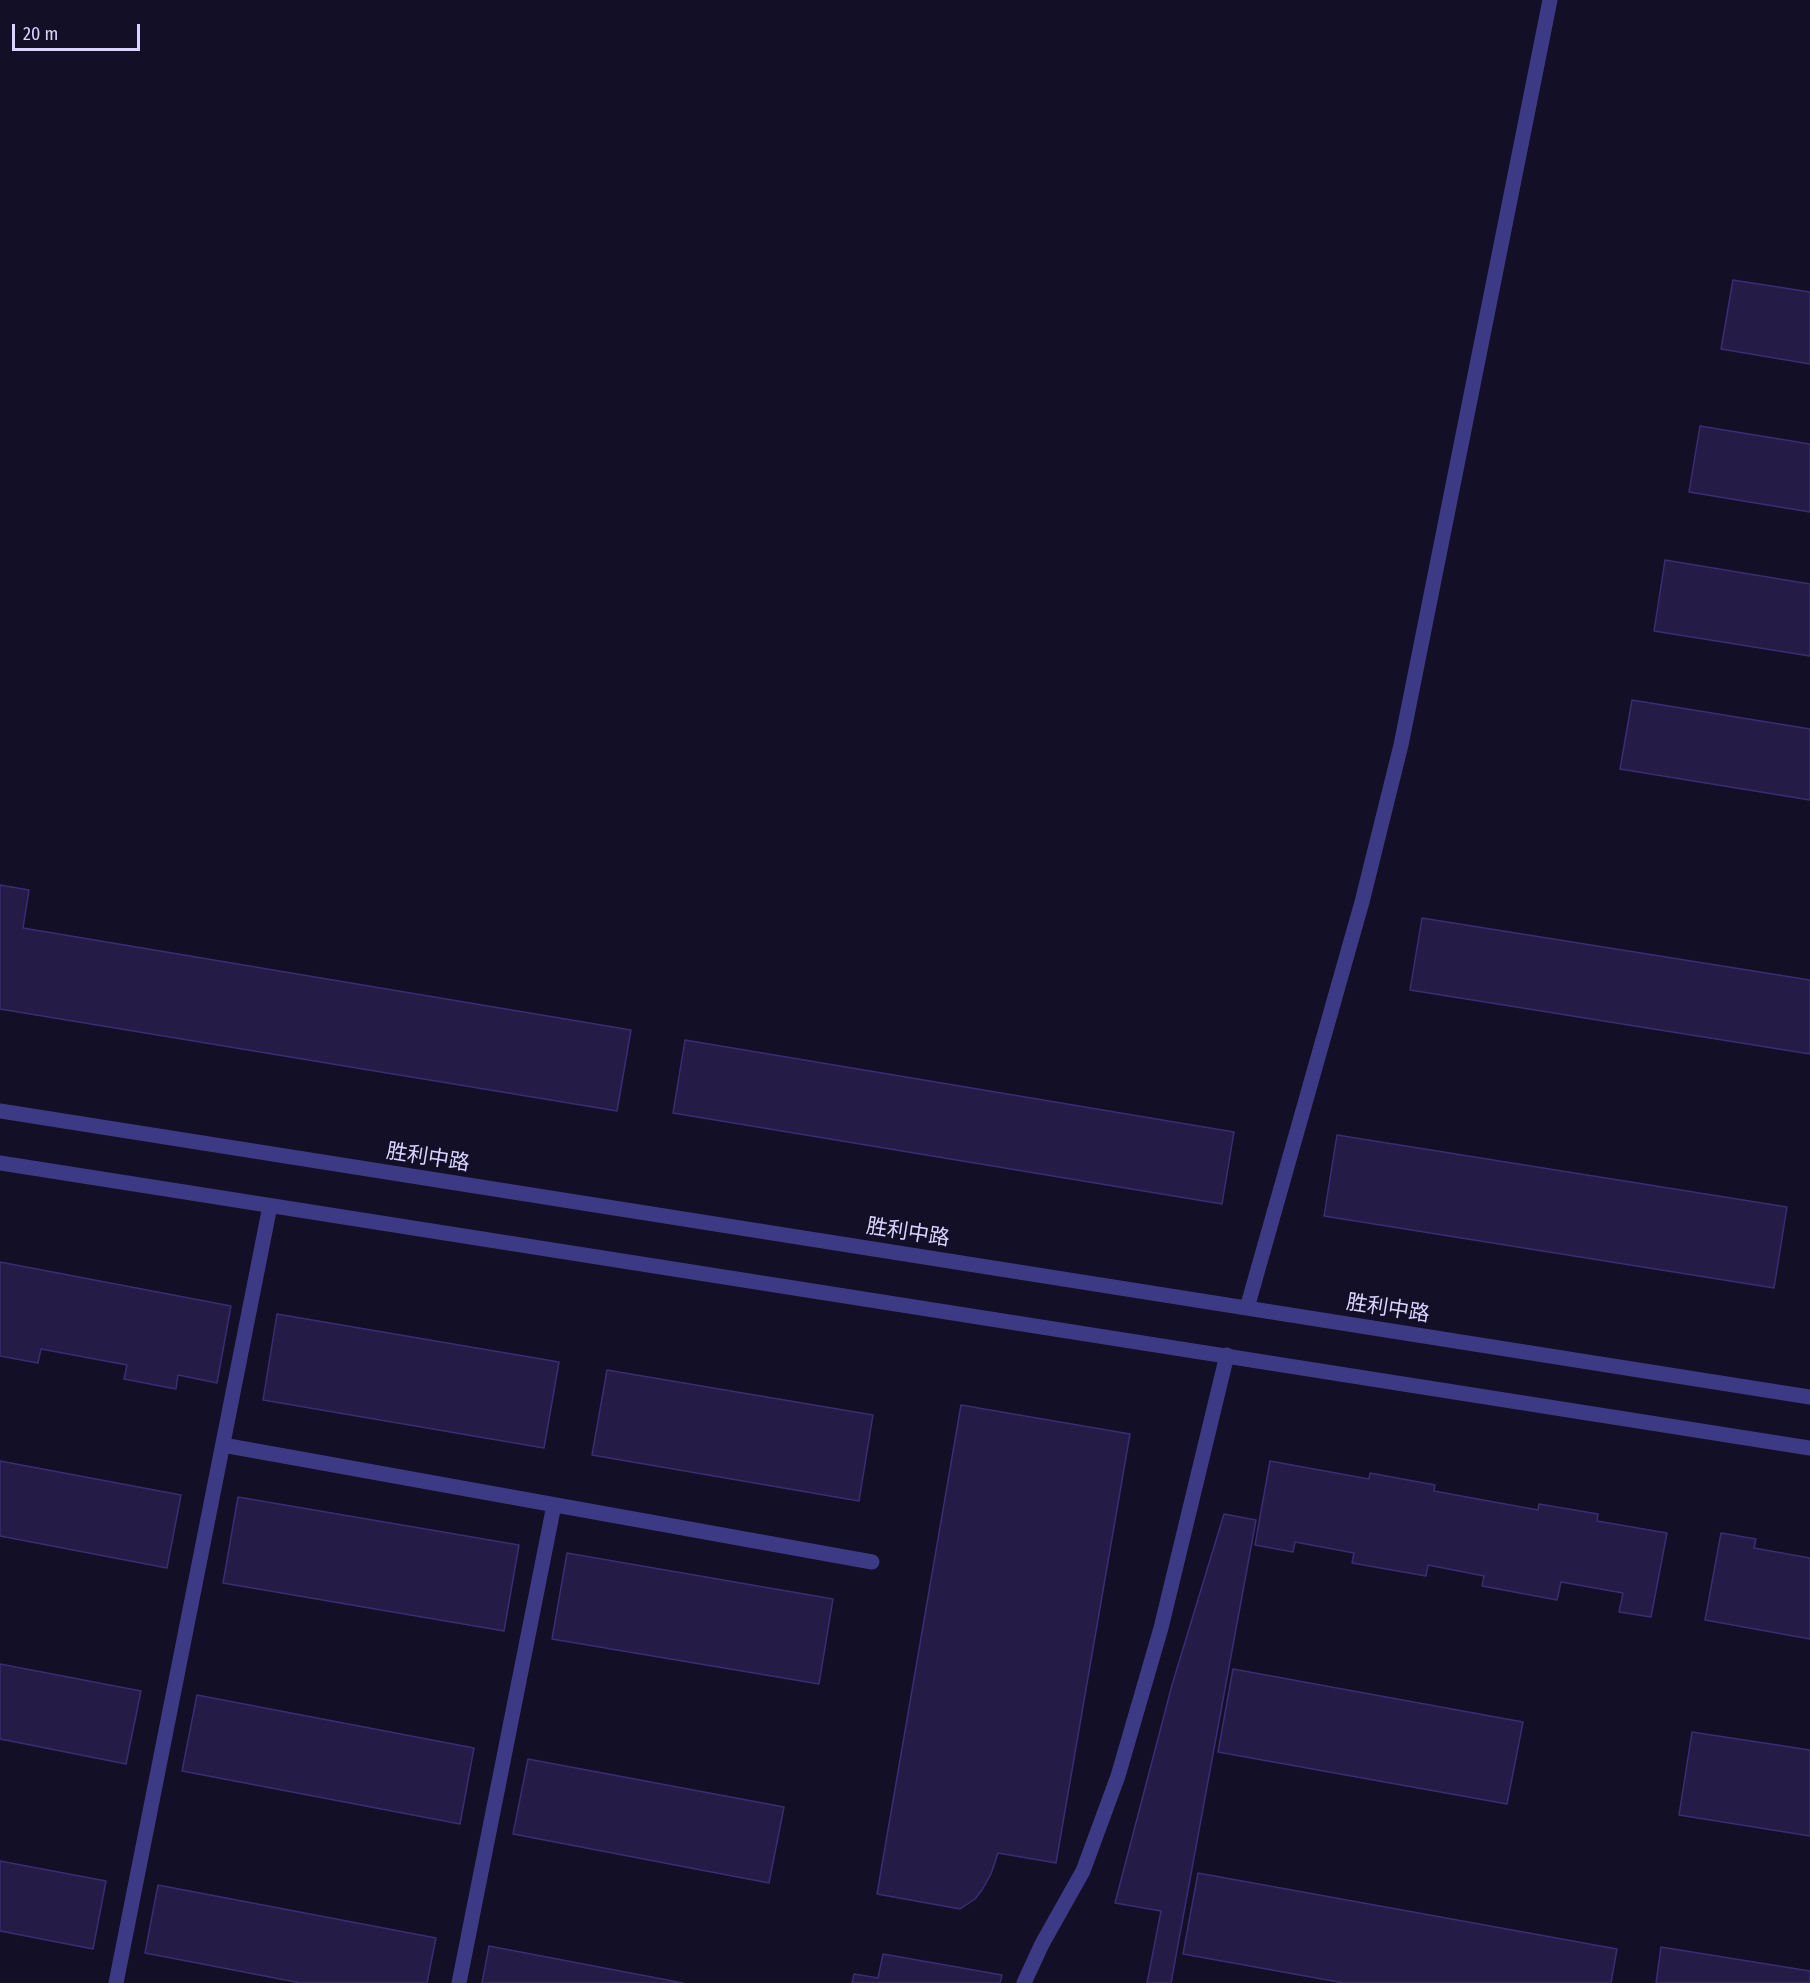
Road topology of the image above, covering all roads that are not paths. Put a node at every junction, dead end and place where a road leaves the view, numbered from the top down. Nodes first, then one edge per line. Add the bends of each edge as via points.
1 (1550, 0) edge
2 (0, 1111) edge
3 (0, 1163) edge
4 (270, 1206) junction
5 (1247, 1308) junction
6 (1227, 1355) junction
7 (1810, 1397) edge
8 (223, 1445) junction
9 (1810, 1448) edge
10 (554, 1505) junction
11 (872, 1562) dead end
12 (116, 1983) edge
13 (459, 1983) edge
14 (1024, 1983) edge

1 - 5 street via 1401,745 1362,902
2 - 5 street, 胜利中路
3 - 4 street
4 - 6 street
4 - 8 street
5 - 7 street, 胜利中路
6 - 9 street
6 - 14 street via 1161,1628 1118,1776 1083,1871
8 - 10 street
8 - 12 street
10 - 11 street
10 - 13 street

